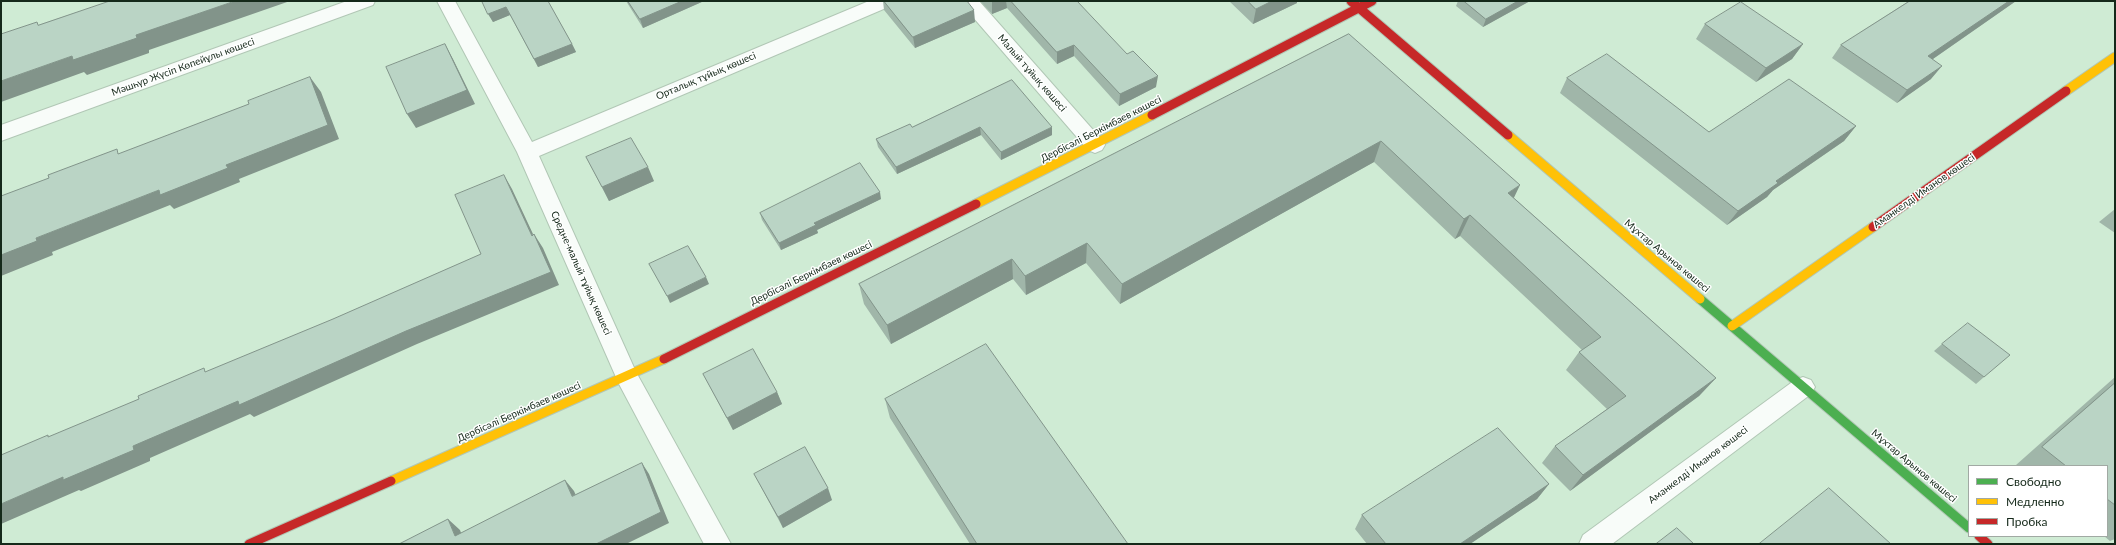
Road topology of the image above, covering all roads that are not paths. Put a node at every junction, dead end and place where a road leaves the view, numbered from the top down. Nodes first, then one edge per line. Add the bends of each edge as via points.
1 (366, 1) edge
2 (446, 1) edge
3 (886, 1) edge
4 (968, 1) edge
5 (1350, 1) edge
6 (1372, 1) edge
7 (1359, 8) junction
8 (2115, 57) edge
9 (1, 133) edge
10 (1095, 145) junction
11 (527, 152) junction
12 (1732, 326) junction
13 (627, 377) junction
14 (1803, 387) junction
15 (1968, 527) edge
16 (1980, 537) edge
17 (249, 544) edge
18 (718, 544) edge
19 (1592, 544) edge
20 (1988, 544) edge

1 - 9 street, Мәшһүр Жүсіп Көпейұлы көшесі
2 - 11 street, Средне-малый тұйық көшесі
3 - 11 street, Орталық тұйық көшесі
4 - 10 street, Малый тұйық көшесі
5 - 7 main road, Мұхтар Арынов көшесі
6 - 7 main road, Дербісәлі Беркімбаев көшесі
7 - 10 main road, Дербісәлі Беркімбаев көшесі
7 - 12 main road, Мұхтар Арынов көшесі
8 - 12 main road, Аманкелді Иманов көшесі
10 - 13 main road, Дербісәлі Беркімбаев көшесі
11 - 13 street, Средне-малый тұйық көшесі
12 - 14 main road, Мұхтар Арынов көшесі
13 - 17 main road, Дербісәлі Беркімбаев көшесі
13 - 18 street, Средне-малый тұйық көшесі
14 - 15 main road, Мұхтар Арынов көшесі
14 - 19 street, Аманкелді Иманов көшесі
16 - 20 main road

